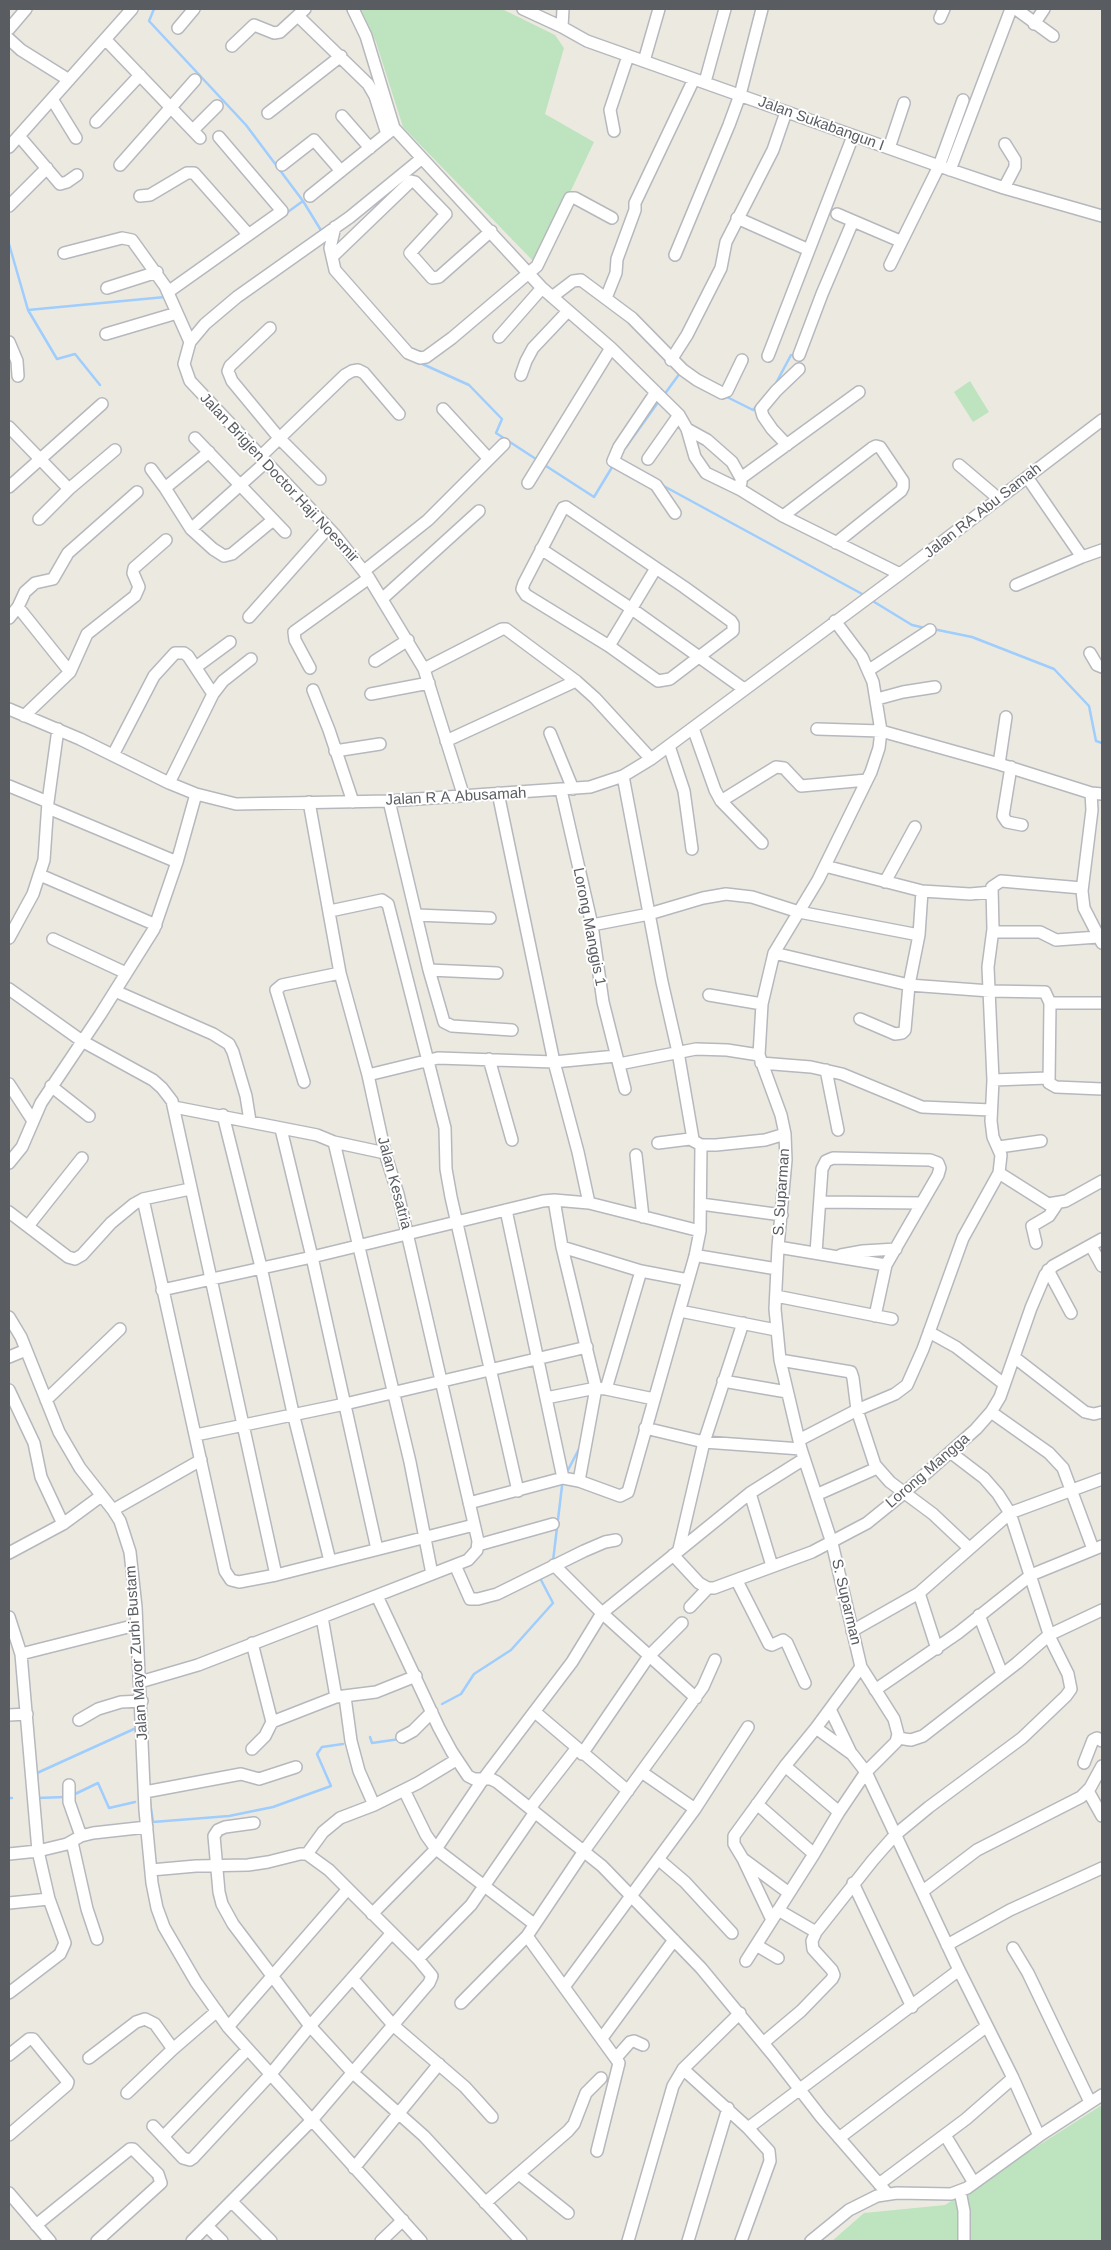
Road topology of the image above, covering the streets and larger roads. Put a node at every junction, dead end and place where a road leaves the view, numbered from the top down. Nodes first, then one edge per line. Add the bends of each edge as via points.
1 (26, 9) edge
2 (132, 9) edge
3 (194, 9) edge
4 (353, 9) edge
5 (523, 9) edge
6 (563, 9) edge
7 (659, 9) edge
8 (725, 9) edge
9 (762, 9) edge
10 (998, 9) edge
11 (1016, 9) edge
12 (1044, 9) edge
13 (302, 12) edge
14 (1009, 13) edge
15 (1034, 24) junction
16 (562, 27) junction
17 (178, 28) dead end
18 (9, 29) edge
19 (1053, 36) dead end
20 (9, 39) edge
21 (105, 39) junction
22 (232, 46) dead end
23 (341, 56) junction
24 (628, 56) junction
25 (644, 61) junction
26 (140, 75) junction
27 (69, 80) junction
28 (195, 80) dead end
29 (699, 81) junction
30 (740, 94) junction
31 (52, 99) junction
32 (963, 100) dead end
33 (904, 103) dead end
34 (217, 106) dead end
35 (171, 107) junction
36 (786, 112) junction
37 (268, 113) dead end
38 (342, 116) dead end
39 (96, 122) dead end
40 (390, 131) junction
41 (614, 131) dead end
42 (19, 136) junction
43 (853, 136) junction
44 (76, 138) dead end
45 (219, 138) dead end
46 (1005, 144) dead end
47 (9, 147) edge
48 (370, 148) junction
49 (889, 148) junction
50 (421, 159) junction
51 (120, 165) dead end
52 (282, 165) dead end
53 (939, 166) junction
54 (47, 168) junction
55 (341, 170) junction
56 (950, 170) junction
57 (77, 175) dead end
58 (1004, 188) junction
59 (140, 196) dead end
60 (310, 196) dead end
61 (9, 206) edge
62 (837, 214) dead end
63 (1102, 216) edge
64 (612, 218) dead end
65 (737, 218) junction
66 (853, 221) junction
67 (335, 227) junction
68 (491, 231) junction
69 (248, 234) junction
70 (900, 242) junction
71 (809, 250) junction
72 (64, 253) dead end
73 (675, 255) dead end
74 (332, 257) junction
75 (890, 265) dead end
76 (156, 272) junction
77 (529, 274) junction
78 (107, 288) dead end
79 (542, 288) junction
80 (168, 292) junction
81 (552, 297) junction
82 (606, 298) junction
83 (568, 311) junction
84 (177, 313) junction
85 (270, 328) dead end
86 (106, 334) dead end
87 (499, 337) dead end
88 (9, 342) edge
89 (190, 342) junction
90 (611, 348) junction
91 (799, 355) dead end
92 (768, 356) dead end
93 (671, 360) junction
94 (742, 360) dead end
95 (799, 369) dead end
96 (521, 375) dead end
97 (18, 376) dead end
98 (859, 392) dead end
99 (660, 396) junction
100 (102, 404) dead end
101 (443, 409) dead end
102 (399, 414) dead end
103 (679, 416) junction
104 (1102, 420) edge
105 (9, 427) edge
106 (687, 428) junction
107 (195, 438) dead end
108 (280, 439) junction
109 (504, 444) dead end
110 (788, 445) junction
111 (114, 450) dead end
112 (209, 452) junction
113 (38, 458) junction
114 (648, 458) dead end
115 (263, 459) junction
116 (489, 459) junction
117 (959, 465) dead end
118 (151, 469) dead end
119 (1027, 476) junction
120 (741, 478) junction
121 (320, 479) dead end
122 (528, 484) dead end
123 (240, 485) junction
124 (9, 487) edge
125 (69, 488) junction
126 (165, 488) junction
127 (741, 490) junction
128 (137, 492) dead end
129 (999, 499) junction
130 (479, 511) dead end
131 (675, 513) dead end
132 (783, 516) junction
133 (39, 519) dead end
134 (273, 520) junction
135 (191, 528) junction
136 (328, 528) junction
137 (285, 532) dead end
138 (166, 540) dead end
139 (836, 543) junction
140 (542, 549) junction
141 (1102, 550) edge
142 (1082, 557) junction
143 (656, 568) junction
144 (367, 574) junction
145 (900, 574) junction
146 (1016, 585) dead end
147 (868, 598) joint
148 (382, 599) junction
149 (18, 607) junction
150 (632, 609) junction
151 (249, 617) dead end
152 (9, 618) edge
153 (835, 621) junction
154 (930, 630) dead end
155 (408, 640) junction
156 (230, 642) dead end
157 (609, 646) junction
158 (1090, 653) dead end
159 (700, 656) junction
160 (251, 659) dead end
161 (375, 662) dead end
162 (1102, 666) edge
163 (196, 667) junction
164 (310, 668) dead end
165 (424, 669) junction
166 (869, 670) junction
167 (70, 672) junction
168 (576, 681) junction
169 (429, 683) junction
170 (934, 687) dead end
171 (313, 690) dead end
172 (744, 690) junction
173 (213, 694) junction
174 (371, 694) dead end
175 (877, 699) junction
176 (9, 709) edge
177 (24, 716) junction
178 (1006, 717) dead end
179 (693, 728) junction
180 (58, 729) junction
181 (817, 730) dead end
182 (881, 731) junction
183 (550, 732) dead end
184 (446, 742) junction
185 (380, 744) dead end
186 (669, 746) junction
187 (335, 751) junction
188 (113, 755) junction
189 (651, 759) junction
190 (1005, 765) junction
191 (623, 776) junction
192 (867, 780) junction
193 (169, 783) junction
194 (9, 786) edge
195 (574, 789) junction
196 (561, 790) junction
197 (498, 793) junction
198 (1097, 793) edge
199 (196, 794) junction
200 (463, 794) junction
201 (389, 801) junction
202 (721, 801) junction
203 (309, 802) junction
204 (354, 802) junction
205 (48, 805) junction
206 (1022, 825) dead end
207 (915, 827) dead end
208 (762, 842) dead end
209 (692, 849) dead end
210 (178, 862) junction
211 (825, 866) junction
212 (40, 875) junction
213 (884, 882) junction
214 (1082, 888) junction
215 (922, 891) junction
216 (992, 892) junction
217 (330, 911) junction
218 (799, 912) junction
219 (649, 914) junction
220 (416, 915) junction
221 (490, 918) dead end
222 (156, 925) junction
223 (592, 925) junction
224 (993, 932) junction
225 (919, 935) junction
226 (9, 938) edge
227 (53, 939) dead end
228 (1100, 940) edge
229 (774, 953) junction
230 (429, 970) junction
231 (126, 973) junction
232 (340, 973) junction
233 (498, 973) dead end
234 (909, 985) junction
235 (9, 989) edge
236 (115, 991) junction
237 (990, 991) junction
238 (709, 994) dead end
239 (1102, 1002) edge
240 (1050, 1003) junction
241 (762, 1004) junction
242 (860, 1019) dead end
243 (512, 1030) dead end
244 (82, 1041) junction
245 (678, 1052) junction
246 (489, 1059) junction
247 (760, 1059) junction
248 (618, 1060) junction
249 (427, 1061) junction
250 (554, 1062) junction
251 (826, 1070) junction
252 (368, 1075) junction
253 (1048, 1078) junction
254 (993, 1080) junction
255 (304, 1082) dead end
256 (9, 1085) edge
257 (52, 1086) junction
258 (625, 1089) dead end
259 (1102, 1089) edge
260 (174, 1106) junction
261 (991, 1110) junction
262 (223, 1115) junction
263 (88, 1116) dead end
264 (33, 1121) junction
265 (250, 1121) junction
266 (281, 1129) junction
267 (838, 1130) dead end
268 (785, 1134) junction
269 (512, 1140) dead end
270 (1041, 1141) dead end
271 (334, 1142) junction
272 (697, 1142) junction
273 (658, 1143) dead end
274 (999, 1147) junction
275 (385, 1153) junction
276 (636, 1155) dead end
277 (82, 1158) dead end
278 (9, 1163) edge
279 (999, 1173) junction
280 (1102, 1181) edge
281 (190, 1188) junction
282 (143, 1200) junction
283 (554, 1200) junction
284 (820, 1202) junction
285 (589, 1203) junction
286 (922, 1203) junction
287 (701, 1204) junction
288 (1057, 1204) junction
289 (506, 1210) junction
290 (9, 1212) edge
291 (782, 1214) junction
292 (643, 1217) junction
293 (458, 1222) junction
294 (28, 1226) junction
295 (700, 1231) junction
296 (408, 1234) junction
297 (1102, 1239) edge
298 (1036, 1243) dead end
299 (358, 1246) junction
300 (778, 1246) junction
301 (1091, 1246) junction
302 (562, 1247) junction
303 (896, 1249) junction
304 (816, 1253) junction
305 (699, 1256) dead end
306 (832, 1256) junction
307 (312, 1257) junction
308 (886, 1265) junction
309 (1102, 1266) edge
310 (261, 1267) junction
311 (777, 1269) junction
312 (1048, 1270) junction
313 (640, 1271) junction
314 (211, 1280) junction
315 (688, 1280) junction
316 (162, 1290) junction
317 (776, 1296) junction
318 (680, 1311) junction
319 (1071, 1313) dead end
320 (875, 1316) junction
321 (9, 1317) edge
322 (892, 1319) dead end
323 (743, 1323) junction
324 (120, 1329) dead end
325 (776, 1330) junction
326 (930, 1332) junction
327 (587, 1347) junction
328 (26, 1350) junction
329 (9, 1357) edge
330 (1014, 1357) junction
331 (538, 1360) junction
332 (780, 1360) junction
333 (492, 1370) junction
334 (723, 1381) junction
335 (441, 1382) junction
336 (1004, 1384) junction
337 (601, 1389) junction
338 (9, 1390) edge
339 (788, 1392) junction
340 (394, 1393) junction
341 (546, 1398) junction
342 (46, 1400) junction
343 (654, 1400) junction
344 (345, 1404) junction
345 (857, 1410) junction
346 (991, 1412) junction
347 (1102, 1412) edge
348 (293, 1413) junction
349 (245, 1425) junction
350 (645, 1428) junction
351 (196, 1435) junction
352 (704, 1442) junction
353 (802, 1449) junction
354 (950, 1452) junction
355 (201, 1460) junction
356 (878, 1468) junction
357 (564, 1478) junction
358 (1102, 1479) edge
359 (578, 1481) junction
360 (518, 1490) junction
361 (1071, 1492) junction
362 (750, 1493) junction
363 (904, 1493) junction
364 (816, 1495) junction
365 (101, 1496) junction
366 (469, 1503) junction
367 (113, 1510) junction
368 (1010, 1513) junction
369 (63, 1524) junction
370 (553, 1524) dead end
371 (474, 1525) junction
372 (425, 1538) junction
373 (616, 1540) dead end
374 (832, 1543) junction
375 (478, 1546) junction
376 (1098, 1547) edge
377 (969, 1548) junction
378 (378, 1549) junction
379 (676, 1552) junction
380 (9, 1553) edge
381 (330, 1561) junction
382 (455, 1565) junction
383 (554, 1566) junction
384 (772, 1566) junction
385 (432, 1574) junction
386 (276, 1575) junction
387 (1031, 1575) junction
388 (737, 1581) junction
389 (708, 1588) junction
390 (920, 1593) junction
391 (377, 1596) junction
392 (690, 1607) dead end
393 (1102, 1610) edge
394 (602, 1613) junction
395 (979, 1615) junction
396 (9, 1617) edge
397 (322, 1617) junction
398 (682, 1623) dead end
399 (136, 1625) junction
400 (852, 1631) junction
401 (1049, 1635) junction
402 (252, 1643) junction
403 (937, 1649) junction
404 (16, 1650) edge
405 (650, 1656) junction
406 (715, 1660) dead end
407 (861, 1667) junction
408 (1002, 1674) junction
409 (416, 1676) junction
410 (140, 1682) junction
411 (805, 1683) dead end
412 (875, 1690) junction
413 (340, 1697) junction
414 (696, 1698) junction
415 (142, 1701) junction
416 (830, 1709) junction
417 (432, 1712) junction
418 (535, 1712) junction
419 (27, 1714) junction
420 (9, 1716) edge
421 (79, 1720) dead end
422 (272, 1722) junction
423 (748, 1728) dead end
424 (816, 1728) junction
425 (402, 1737) dead end
426 (898, 1738) junction
427 (1102, 1741) edge
428 (252, 1749) dead end
429 (579, 1751) junction
430 (852, 1754) junction
431 (456, 1760) junction
432 (1084, 1763) dead end
433 (785, 1766) junction
434 (1102, 1766) edge
435 (296, 1767) dead end
436 (866, 1772) junction
437 (643, 1773) junction
438 (484, 1778) junction
439 (69, 1785) dead end
440 (404, 1790) junction
441 (628, 1791) junction
442 (1088, 1791) junction
443 (145, 1792) junction
444 (757, 1804) junction
445 (374, 1805) junction
446 (695, 1809) junction
447 (532, 1810) junction
448 (839, 1812) junction
449 (1102, 1816) edge
450 (254, 1823) dead end
451 (147, 1827) junction
452 (895, 1835) junction
453 (76, 1839) junction
454 (436, 1849) junction
455 (38, 1851) junction
456 (584, 1852) junction
457 (9, 1854) edge
458 (307, 1854) junction
459 (814, 1854) junction
460 (658, 1859) junction
461 (744, 1859) junction
462 (215, 1865) junction
463 (1102, 1868) edge
464 (151, 1870) junction
465 (853, 1883) junction
466 (485, 1887) junction
467 (347, 1890) junction
468 (923, 1891) junction
469 (789, 1893) junction
470 (630, 1896) junction
471 (49, 1900) junction
472 (9, 1903) edge
473 (778, 1910) junction
474 (372, 1914) junction
475 (772, 1920) junction
476 (534, 1924) junction
477 (816, 1932) junction
478 (392, 1933) junction
479 (732, 1933) dead end
480 (527, 1936) junction
481 (97, 1939) dead end
482 (674, 1940) junction
483 (756, 1945) junction
484 (947, 1945) junction
485 (1013, 1948) dead end
486 (778, 1958) dead end
487 (418, 1959) junction
488 (746, 1961) dead end
489 (959, 1970) junction
490 (271, 1976) junction
491 (352, 1978) junction
492 (564, 1987) junction
493 (9, 1993) edge
494 (461, 2003) dead end
495 (912, 2007) junction
496 (217, 2011) junction
497 (740, 2013) junction
498 (310, 2026) junction
499 (394, 2026) junction
500 (987, 2026) junction
501 (228, 2027) junction
502 (602, 2038) junction
503 (763, 2043) junction
504 (642, 2045) dead end
505 (174, 2049) junction
506 (247, 2050) junction
507 (9, 2055) edge
508 (89, 2058) dead end
509 (616, 2058) junction
510 (439, 2064) junction
511 (683, 2069) junction
512 (353, 2073) junction
513 (270, 2075) junction
514 (601, 2078) dead end
515 (1013, 2078) junction
516 (799, 2088) junction
517 (127, 2093) dead end
518 (1102, 2095) edge
519 (1090, 2102) junction
520 (728, 2108) junction
521 (400, 2114) junction
522 (492, 2117) dead end
523 (312, 2120) junction
524 (153, 2126) dead end
525 (748, 2128) junction
526 (9, 2135) edge
527 (1038, 2136) junction
528 (163, 2137) junction
529 (839, 2138) junction
530 (948, 2140) dead end
531 (597, 2151) dead end
532 (354, 2168) junction
533 (519, 2174) junction
534 (974, 2183) junction
535 (879, 2184) junction
536 (960, 2191) junction
537 (9, 2193) edge
538 (887, 2194) junction
539 (232, 2202) junction
540 (485, 2203) junction
541 (568, 2213) dead end
542 (403, 2220) junction
543 (36, 2225) junction
544 (208, 2227) junction
545 (50, 2241) edge
546 (97, 2241) edge
547 (192, 2241) edge
548 (222, 2241) edge
549 (271, 2241) edge
550 (381, 2241) edge
551 (421, 2241) edge
552 (521, 2241) edge
553 (628, 2241) edge
554 (688, 2241) edge
555 (741, 2241) edge
556 (811, 2241) edge
557 (964, 2241) edge

1 - 18 street
2 - 21 street
3 - 17 street
4 - 40 street via 366,36
5 - 16 street, Jalan Sukabangun I
6 - 16 street
7 - 25 street
8 - 29 street
9 - 30 street
10 - 14 street
11 - 15 street
12 - 15 street
13 - 22 street via 276,34 254,25
13 - 23 street
14 - 56 street
15 - 19 street
16 - 24 street, Jalan Sukabangun I
20 - 27 street
21 - 26 street
21 - 27 street
23 - 37 street
23 - 40 street via 371,88
24 - 25 street, Jalan Sukabangun I
24 - 41 street via 610,108
25 - 29 street, Jalan Sukabangun I
26 - 35 street
26 - 39 street
27 - 31 street
28 - 35 street
29 - 30 street, Jalan Sukabangun I
29 - 82 street via 635,203 616,259 616,274
30 - 36 street, Jalan Sukabangun I
30 - 73 street
31 - 42 street
31 - 44 street
32 - 53 street
33 - 49 street
34 - 35 street via 196,134
35 - 51 street
36 - 43 street, Jalan Sukabangun I
36 - 65 street via 773,150
38 - 48 street
40 - 48 street
40 - 50 street
42 - 47 street
42 - 54 street
43 - 49 street, Jalan Sukabangun I
43 - 71 street
45 - 69 street via 281,209 279,214
46 - 58 street via 1015,166
48 - 55 street
49 - 53 street, Jalan Sukabangun I
50 - 67 street, Jalan Brigjen Doctor Haji Noesmir
50 - 68 street
52 - 55 street via 314,140
53 - 56 street, Jalan Sukabangun I
53 - 70 street
54 - 57 street via 60,184
54 - 61 street
55 - 60 street
56 - 58 street, Jalan Sukabangun I
58 - 63 street, Jalan Sukabangun I
59 - 69 street via 150,195 187,173 194,173
62 - 66 street
64 - 77 street via 570,198 542,258
65 - 71 street
65 - 93 street via 726,242 721,268
66 - 70 street
66 - 91 street
67 - 74 street via 330,248
67 - 89 street, Jalan Brigjen Doctor Haji Noesmir via 231,303 205,324
68 - 74 street via 439,278 432,278 410,253 446,214 411,181
68 - 77 street
69 - 80 street
70 - 75 street
71 - 92 street
72 - 76 street via 122,238 132,240
74 - 77 street via 337,273 416,358 433,353
76 - 78 street
76 - 80 street
77 - 79 street
79 - 81 street
79 - 87 street
80 - 84 street
81 - 82 street via 579,279
81 - 83 street
82 - 93 street via 632,318
83 - 90 street
83 - 96 street via 533,348
84 - 86 street
84 - 89 street
85 - 108 street via 228,371 232,381
88 - 97 street via 17,360
89 - 115 street, Jalan Brigjen Doctor Haji Noesmir via 184,364 190,381
90 - 99 street
90 - 122 street
93 - 94 street via 697,380 724,393
95 - 110 street via 761,409 762,416
98 - 110 street
99 - 103 street
99 - 131 street via 619,447 615,463 656,485
100 - 113 street
101 - 116 street
102 - 108 street via 364,374 352,370
103 - 106 street
103 - 114 street
104 - 119 street, Jalan RA Abu Samah
105 - 113 street
106 - 120 street via 721,451
106 - 127 street via 695,456 706,473
107 - 112 street
108 - 115 street
108 - 121 street
109 - 116 street
110 - 120 street
111 - 125 street
112 - 123 street
112 - 126 street
113 - 124 street
113 - 125 street
115 - 123 street
115 - 136 street, Jalan Brigjen Doctor Haji Noesmir
116 - 144 street via 428,520
117 - 129 street
118 - 126 street
119 - 129 street, Jalan RA Abu Samah
119 - 142 street
120 - 127 street
123 - 134 street
123 - 135 street
125 - 133 street
126 - 135 street
127 - 132 street
128 - 149 street via 68,553 53,579 35,583 25,592
129 - 145 street, Jalan RA Abu Samah
130 - 148 street
132 - 139 street
132 - 139 street via 872,448 880,447 903,481 903,487
134 - 135 street via 232,554 224,556
134 - 137 street
136 - 144 street, Jalan Brigjen Doctor Haji Noesmir
136 - 151 street
138 - 167 street via 137,564 133,573 139,587 135,596 87,634
139 - 145 street
140 - 143 street via 566,507
140 - 150 street
140 - 157 street via 524,583 523,592
141 - 142 street
142 - 146 street
143 - 150 street
143 - 159 street via 733,624 733,631
144 - 148 street, Jalan Brigjen Doctor Haji Noesmir
144 - 164 street via 294,632
145 - 147 street, Jalan RA Abu Samah
147 - 153 street, Jalan R A Abusamah
148 - 155 street, Jalan Brigjen Doctor Haji Noesmir
149 - 152 street
149 - 167 street
150 - 157 street
150 - 159 street
153 - 166 street, S. Suparman
153 - 172 street, Jalan R A Abusamah
154 - 166 street
155 - 161 street
155 - 165 street, Jalan Brigjen Doctor Haji Noesmir
156 - 163 street
157 - 159 street via 661,682
158 - 162 street via 1097,665
159 - 172 street
160 - 173 street via 223,681
163 - 173 street
163 - 188 street via 184,653 170,656 154,676
165 - 168 street via 506,629
165 - 169 street, Jalan Brigjen Doctor Haji Noesmir
166 - 175 street, S. Suparman
167 - 177 street
168 - 184 street
168 - 189 street
169 - 174 street
169 - 184 street, Jalan Brigjen Doctor Haji Noesmir
170 - 175 street
171 - 187 street
172 - 179 street, Jalan R A Abusamah
173 - 193 street
175 - 182 street, S. Suparman
176 - 177 street, Jalan R A Abusamah
177 - 180 street, Jalan R A Abusamah
178 - 190 street
179 - 186 street, Jalan R A Abusamah
179 - 202 street
180 - 188 street, Jalan R A Abusamah
180 - 205 street
181 - 182 street
182 - 190 street
182 - 192 street, S. Suparman via 879,748
183 - 195 street
184 - 200 street, Jalan Brigjen Doctor Haji Noesmir
185 - 187 street
186 - 189 street, Jalan R A Abusamah
186 - 209 street via 684,790
187 - 204 street
188 - 193 street, Jalan R A Abusamah
189 - 191 street, Jalan R A Abusamah
190 - 198 street
190 - 206 street via 1003,816 1007,822
191 - 195 street, Jalan R A Abusamah
191 - 219 street
192 - 202 street via 801,786 784,768 776,767
192 - 211 street, S. Suparman
193 - 199 street, Jalan R A Abusamah
194 - 205 street
195 - 196 street, Jalan R A Abusamah
196 - 197 street, Jalan R A Abusamah
196 - 223 street, Lorong Manggis 1
197 - 200 street, Jalan R A Abusamah
197 - 250 street
198 - 214 street
199 - 203 street, Jalan R A Abusamah via 236,804
199 - 210 street
200 - 201 street, Jalan R A Abusamah
201 - 204 street, Jalan R A Abusamah
201 - 220 street
202 - 208 street
203 - 204 street, Jalan R A Abusamah
203 - 217 street, Jalan Kesatria
205 - 210 street
205 - 212 street
207 - 213 street
210 - 222 street
211 - 213 street
211 - 218 street, S. Suparman
212 - 222 street
212 - 226 street
213 - 215 street
214 - 216 street via 1001,880 994,884
214 - 228 street via 1084,908
215 - 216 street
215 - 225 street
216 - 224 street
217 - 232 street, Jalan Kesatria
217 - 249 street via 382,900 387,902
218 - 219 street via 752,897 726,894
218 - 225 street
218 - 229 street, S. Suparman
219 - 223 street
219 - 245 street
220 - 221 street
220 - 230 street
222 - 231 street
223 - 248 street, Lorong Manggis 1 via 603,1002
224 - 228 street via 1040,932 1056,940
224 - 237 street via 988,968
225 - 234 street
227 - 231 street
229 - 234 street
229 - 241 street, S. Suparman
230 - 233 street
230 - 243 street via 446,1024
231 - 236 street
232 - 252 street, Jalan Kesatria
232 - 255 street via 282,985 276,990
234 - 237 street
234 - 242 street via 906,1026 902,1033 895,1034
235 - 244 street
236 - 244 street
236 - 265 street via 229,1044 246,1096
237 - 240 street via 1043,991
237 - 254 street
238 - 241 street
239 - 240 street
240 - 253 street
241 - 247 street, S. Suparman
244 - 257 street
244 - 260 street via 153,1080 168,1094
245 - 247 street via 710,1048
245 - 248 street
245 - 272 street
246 - 249 street via 438,1058
246 - 250 street
246 - 269 street
247 - 251 street
247 - 268 street, S. Suparman
248 - 250 street
248 - 258 street, Lorong Manggis 1
249 - 252 street
249 - 293 street via 444,1128 446,1168
250 - 285 street
251 - 261 street via 922,1107
251 - 267 street
252 - 275 street, Jalan Kesatria
253 - 254 street
253 - 259 street via 1050,1085 1056,1087
254 - 261 street
256 - 264 street
257 - 263 street
257 - 264 street
260 - 262 street
260 - 281 street
261 - 274 street via 992,1133
262 - 265 street
262 - 310 street
264 - 278 street via 22,1148
265 - 266 street
266 - 271 street via 317,1135
266 - 307 street
268 - 272 street via 736,1143
268 - 291 street, S. Suparman
270 - 274 street
271 - 275 street
271 - 299 street
272 - 273 street
272 - 287 street
274 - 279 street via 1002,1161
275 - 296 street, Jalan Kesatria
276 - 292 street
277 - 294 street
279 - 288 street via 1048,1204
279 - 326 street via 963,1238
280 - 288 street
281 - 282 street
281 - 314 street
282 - 294 street via 122,1213 75,1259
282 - 316 street
283 - 285 street
283 - 289 street
283 - 302 street
284 - 286 street
284 - 286 street via 822,1169 829,1159 933,1160 940,1165 940,1171
284 - 304 street
285 - 292 street
286 - 303 street
287 - 291 street
287 - 295 street
288 - 298 street via 1049,1216 1032,1226
289 - 293 street
289 - 331 street
290 - 294 street
291 - 300 street, S. Suparman
292 - 295 street
293 - 296 street
293 - 333 street
295 - 315 street
296 - 299 street
296 - 335 street, Jalan Kesatria
297 - 301 street
299 - 307 street
299 - 340 street
300 - 304 street
300 - 311 street, S. Suparman
301 - 309 street
301 - 312 street
302 - 313 street
302 - 327 street
303 - 306 street
303 - 308 street
304 - 306 street
305 - 311 street
306 - 308 street
307 - 310 street
307 - 344 street
308 - 320 street
310 - 314 street
310 - 348 street
311 - 317 street, S. Suparman
312 - 319 street
312 - 330 street, Lorong Mangga
313 - 315 street
313 - 337 street
314 - 316 street
314 - 349 street
315 - 318 street
316 - 351 street
317 - 320 street
317 - 325 street, S. Suparman
318 - 323 street
318 - 343 street
320 - 322 street
321 - 328 street, Jalan Mayor Zurbi Bustam
323 - 325 street
323 - 334 street
324 - 342 street
325 - 332 street, S. Suparman
326 - 336 street
326 - 345 street via 907,1385 895,1394
327 - 331 street
327 - 337 street
328 - 329 street
328 - 342 street, Jalan Mayor Zurbi Bustam
330 - 336 street, Lorong Mangga
330 - 347 street via 1085,1412
331 - 333 street
331 - 341 street
332 - 339 street, S. Suparman
332 - 345 street via 851,1372
333 - 335 street
333 - 360 street
334 - 339 street
334 - 352 street
335 - 340 street
335 - 366 street, Jalan Kesatria
336 - 346 street, Lorong Mangga
337 - 341 street
337 - 343 street
337 - 359 street
338 - 369 street via 34,1443 40,1477
339 - 353 street, S. Suparman
340 - 344 street
340 - 372 street
341 - 357 street
342 - 365 street, Jalan Mayor Zurbi Bustam via 69,1451
343 - 350 street
344 - 348 street
344 - 378 street
345 - 353 street
345 - 356 street via 870,1454
346 - 354 street, Lorong Mangga
346 - 361 street via 1059,1462
348 - 349 street
348 - 381 street
349 - 351 street
349 - 386 street
350 - 352 street
350 - 359 street via 630,1490 626,1494 620,1496
351 - 355 street
352 - 353 street
352 - 379 street
353 - 362 street
353 - 364 street, S. Suparman
354 - 363 street, Lorong Mangga
354 - 368 street via 984,1478
355 - 367 street
355 - 386 street via 228,1576 240,1582
356 - 363 street
356 - 364 street
357 - 359 street
357 - 360 street
358 - 361 street
360 - 366 street
361 - 368 street
361 - 376 street
362 - 379 street
362 - 384 street
363 - 374 street, Lorong Mangga via 867,1523
363 - 377 street via 933,1514
364 - 374 street, S. Suparman
365 - 367 street, Jalan Mayor Zurbi Bustam
365 - 369 street
366 - 371 street, Jalan Kesatria
367 - 399 street, Jalan Mayor Zurbi Bustam via 130,1552
368 - 377 street
368 - 387 street
369 - 380 street
370 - 375 street
371 - 372 street
371 - 375 street, Jalan Kesatria
372 - 378 street
372 - 385 street
373 - 383 street
374 - 384 street, Lorong Mangga
374 - 400 street, S. Suparman
375 - 382 street via 468,1560
376 - 387 street
377 - 390 street
378 - 381 street
379 - 389 street via 699,1583
379 - 394 street
381 - 386 street
382 - 383 street via 470,1599 498,1594
382 - 385 street
383 - 394 street
384 - 388 street, Lorong Mangga
385 - 391 street
387 - 395 street
387 - 401 street
388 - 389 street, Lorong Mangga
388 - 411 street via 769,1644 784,1640 787,1643
389 - 392 street
390 - 400 street
390 - 403 street
391 - 397 street
391 - 409 street
393 - 401 street
394 - 405 street
394 - 418 street via 572,1662
395 - 403 street
395 - 408 street
396 - 404 street
397 - 402 street
397 - 413 street
398 - 405 street
399 - 404 street
399 - 410 street, Jalan Mayor Zurbi Bustam
400 - 407 street, S. Suparman
401 - 408 street
401 - 452 street via 1070,1681 1066,1696 1022,1738
402 - 410 street
402 - 422 street
403 - 412 street
404 - 419 street
405 - 414 street
405 - 429 street
406 - 414 street
407 - 412 street, S. Suparman
407 - 416 street
408 - 426 street via 923,1736 911,1740
409 - 413 street via 376,1692
409 - 417 street
410 - 415 street, Jalan Mayor Zurbi Bustam
412 - 426 street, S. Suparman via 894,1719
413 - 422 street
413 - 445 street via 359,1771
414 - 437 street
415 - 421 street via 121,1702 98,1709
415 - 443 street, Jalan Mayor Zurbi Bustam
416 - 424 street
416 - 430 street
417 - 425 street via 413,1732
417 - 431 street
418 - 429 street
418 - 438 street
419 - 420 street
419 - 455 street
422 - 428 street via 265,1736
423 - 446 street
424 - 430 street
424 - 433 street
426 - 436 street
427 - 432 street via 1093,1740
429 - 441 street
429 - 447 street
430 - 436 street
431 - 438 street via 471,1778
431 - 440 street
433 - 444 street
433 - 448 street
434 - 442 street
435 - 443 street via 259,1780 241,1774
436 - 448 street
436 - 452 street
437 - 441 street
437 - 446 street
438 - 447 street via 497,1782
438 - 454 street
439 - 453 street
440 - 445 street
440 - 454 street
441 - 456 street
442 - 449 street
442 - 468 street via 977,1850
443 - 451 street, Jalan Mayor Zurbi Bustam
444 - 459 street
444 - 461 street via 734,1836 734,1844
445 - 458 street via 331,1824
446 - 460 street
447 - 456 street
447 - 466 street
448 - 459 street
450 - 462 street via 225,1827 215,1834
451 - 453 street via 93,1832
451 - 464 street, Jalan Mayor Zurbi Bustam
452 - 465 street
452 - 468 street
453 - 455 street
453 - 481 street via 87,1909
454 - 466 street
454 - 474 street
455 - 457 street
455 - 471 street
456 - 470 street
456 - 476 street
458 - 462 street via 248,1865
458 - 467 street via 329,1870
459 - 469 street
460 - 470 street
460 - 479 street via 686,1882
461 - 469 street
461 - 475 street
462 - 464 street
462 - 490 street via 219,1892 227,1913
463 - 484 street via 1010,1910
464 - 496 street, Jalan Mayor Zurbi Bustam via 157,1908 164,1927
465 - 477 street
465 - 495 street
466 - 476 street
466 - 487 street
467 - 474 street
467 - 490 street
468 - 484 street
469 - 473 street
470 - 482 street
470 - 492 street
471 - 472 street
471 - 493 street via 64,1938 64,1947 60,1954
473 - 475 street
473 - 477 street
474 - 478 street
475 - 483 street
476 - 480 street
477 - 503 street via 813,1948 832,1970 832,1979
478 - 487 street
478 - 491 street
480 - 492 street
480 - 494 street
482 - 497 street
482 - 502 street
483 - 486 street
483 - 488 street
484 - 489 street
485 - 519 street
487 - 499 street via 431,1974 431,1980
489 - 495 street
489 - 500 street
490 - 498 street
490 - 501 street
491 - 498 street
491 - 499 street
492 - 502 street
495 - 516 street
496 - 501 street, Jalan Mayor Zurbi Bustam
496 - 505 street
497 - 503 street
497 - 511 street
498 - 512 street
498 - 513 street
499 - 510 street
499 - 512 street
500 - 515 street
500 - 529 street
501 - 506 street, Jalan Mayor Zurbi Bustam
502 - 509 street
503 - 516 street
504 - 509 street via 630,2042
505 - 508 street via 154,2024 145,2019 136,2022
505 - 517 street
506 - 513 street, Jalan Mayor Zurbi Bustam
506 - 528 street
507 - 526 street via 33,2039 68,2082
509 - 531 street via 619,2067
510 - 521 street
510 - 522 street
511 - 520 street
511 - 553 street via 668,2098
512 - 521 street
512 - 523 street
513 - 523 street, Jalan Mayor Zurbi Bustam
513 - 528 street via 190,2160 183,2158
514 - 533 street via 586,2092 574,2124
515 - 527 street
515 - 535 street via 966,2119
516 - 525 street
516 - 529 street
518 - 519 street
519 - 527 street
520 - 525 street
520 - 554 street
521 - 532 street
521 - 540 street
523 - 532 street, Jalan Mayor Zurbi Bustam
523 - 539 street
524 - 528 street
525 - 555 street via 766,2147 770,2157
527 - 534 street
529 - 535 street
530 - 534 street
532 - 542 street, Jalan Mayor Zurbi Bustam
533 - 540 street
533 - 541 street
534 - 536 street
535 - 538 street
536 - 538 street
536 - 557 street
537 - 543 street
538 - 556 street via 849,2210
539 - 544 street
539 - 549 street
540 - 552 street
542 - 550 street
542 - 551 street, Jalan Mayor Zurbi Bustam
543 - 545 street
543 - 546 street via 133,2149 158,2174 161,2183
544 - 547 street
544 - 548 street

